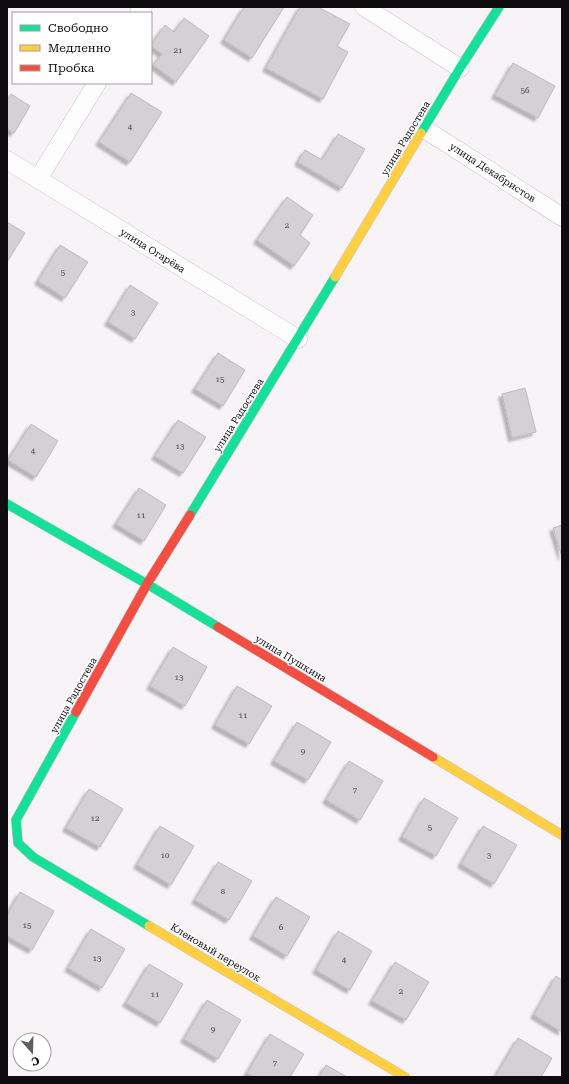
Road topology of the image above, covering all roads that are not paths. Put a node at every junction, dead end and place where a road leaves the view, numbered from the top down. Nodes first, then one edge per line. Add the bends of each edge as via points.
1 (364, 7) edge
2 (499, 7) edge
3 (460, 68) junction
4 (95, 84) edge
5 (423, 128) junction
6 (7, 160) edge
7 (38, 179) junction
8 (562, 217) edge
9 (298, 339) junction
10 (7, 504) edge
11 (148, 584) junction
12 (562, 835) edge
13 (18, 843) joint
14 (405, 1077) edge

1 - 3 street
2 - 3 street, улица Радостева
3 - 5 street, улица Радостева
4 - 7 street
5 - 8 street, улица Декабристов
5 - 9 street, улица Радостева
6 - 7 street, улица Огарёва
7 - 9 street, улица Огарёва
9 - 11 street, улица Радостева
10 - 11 street, улица Пушкина
11 - 12 street, улица Пушкина
11 - 13 street, улица Радостева via 16,820
13 - 14 street, Кленовый переулок via 32,857

